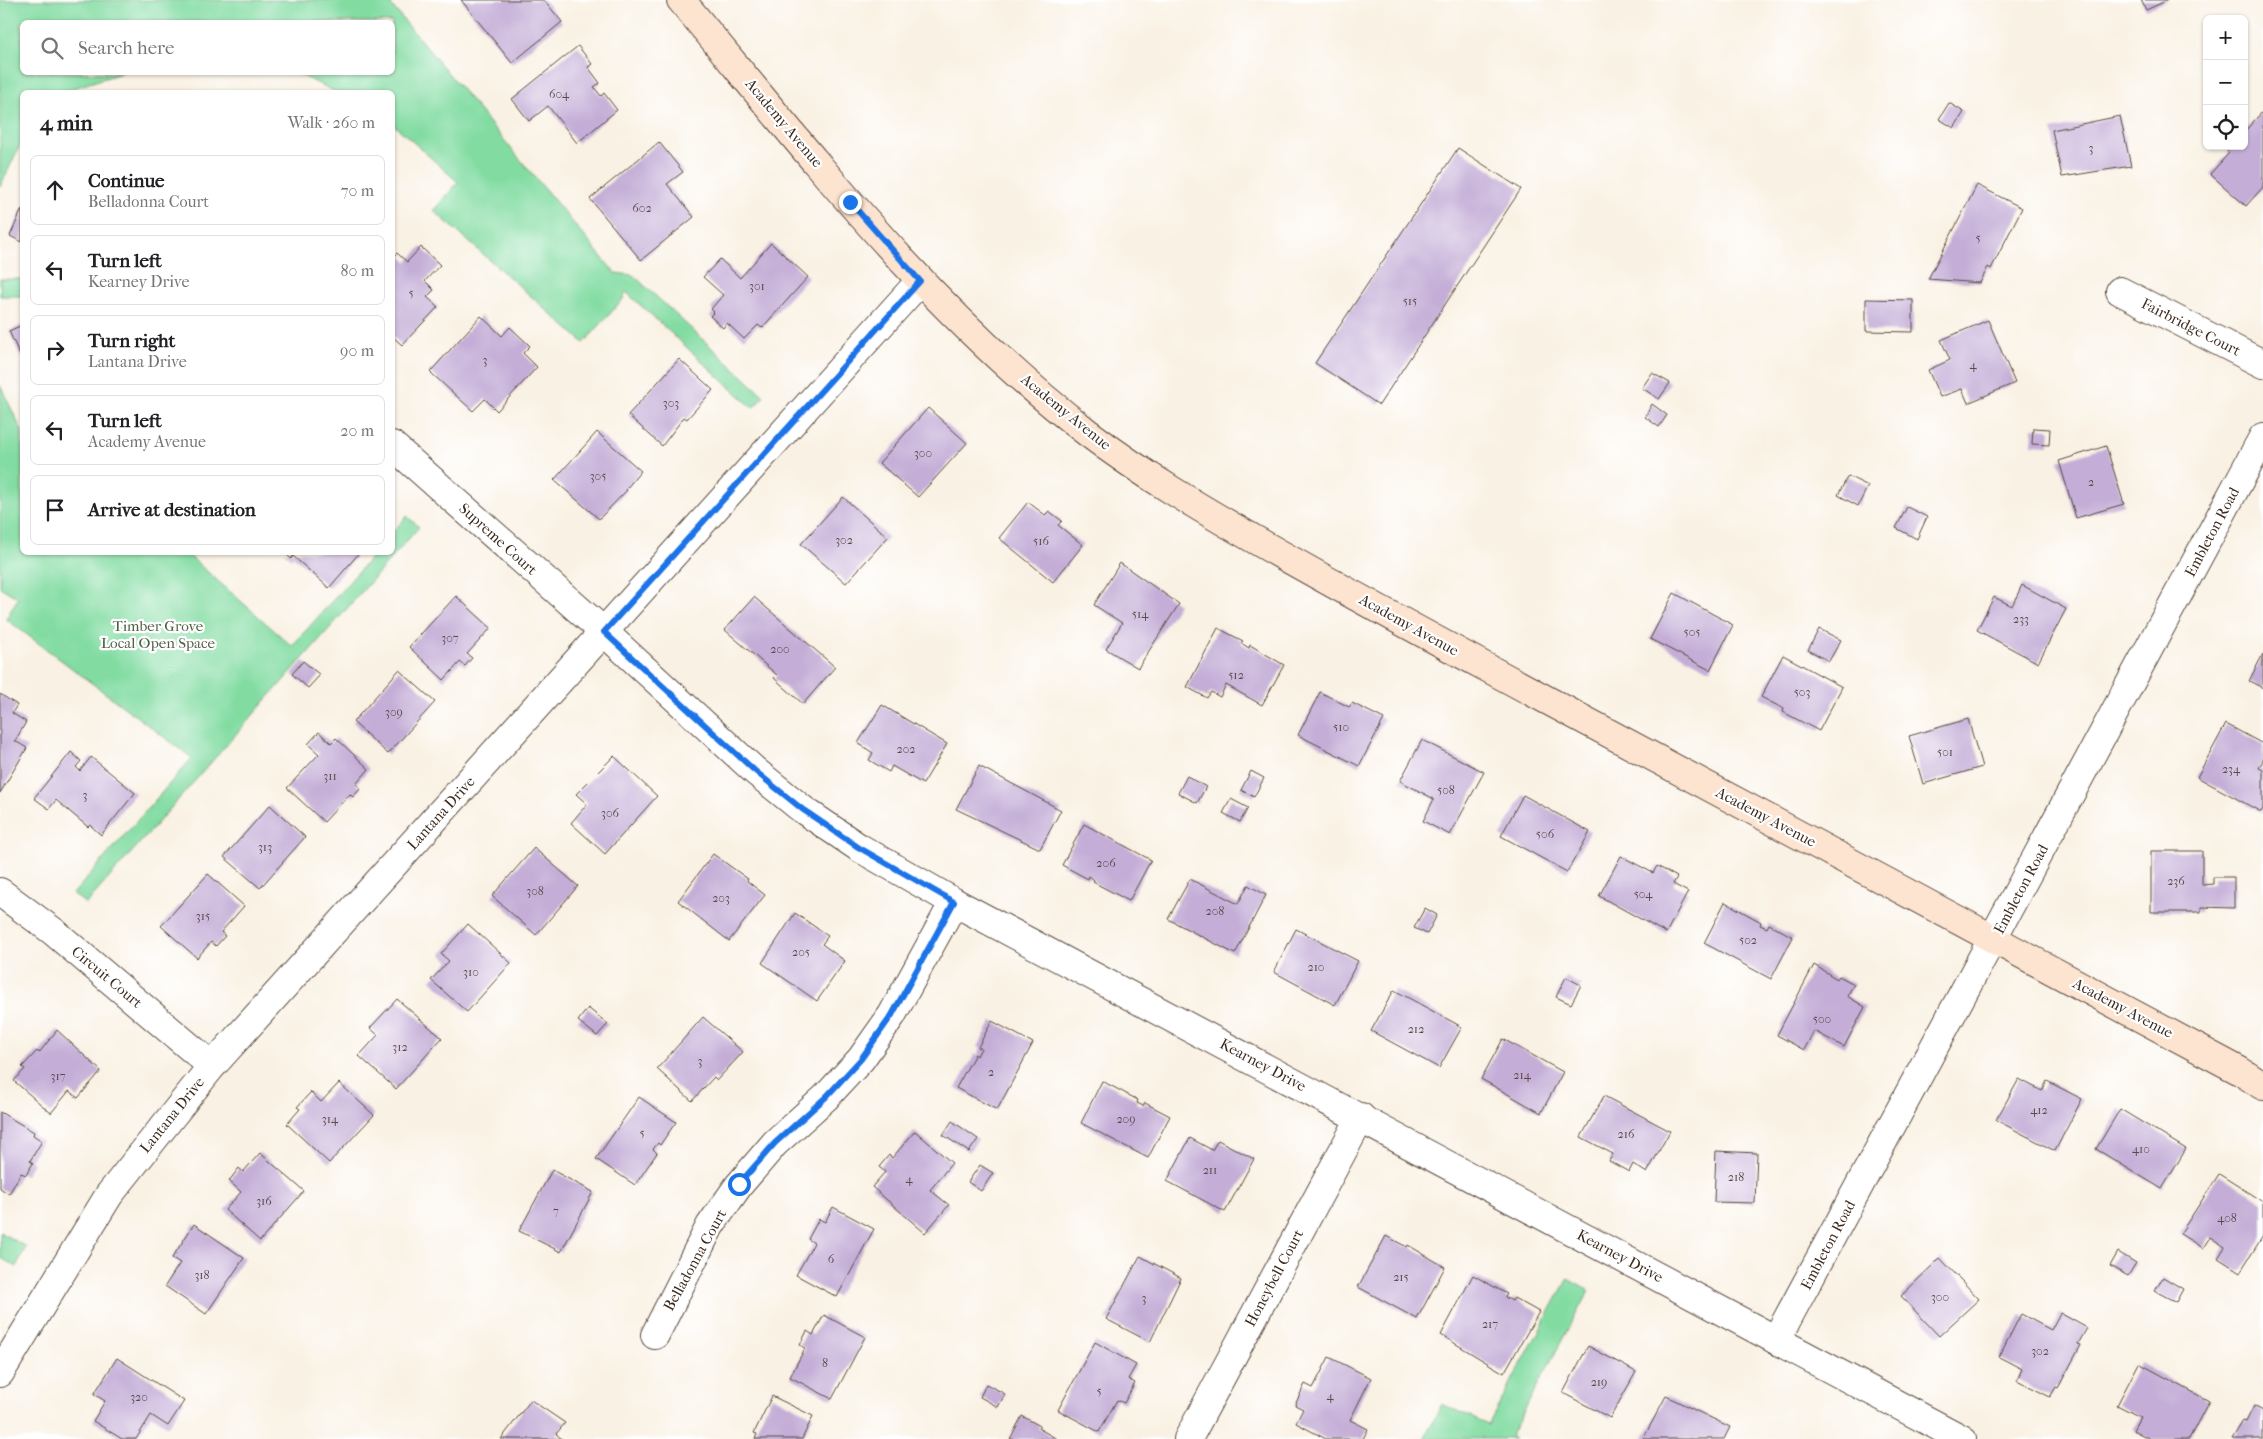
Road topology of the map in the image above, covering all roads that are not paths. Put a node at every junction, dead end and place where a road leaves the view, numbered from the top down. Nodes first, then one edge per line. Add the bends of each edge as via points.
1 (681, 0) edge
2 (920, 281) junction
3 (2120, 291) dead end
4 (2263, 364) edge
5 (2263, 437) edge
6 (395, 448) edge
7 (604, 632) junction
8 (0, 892) edge
9 (954, 902) junction
10 (1994, 938) junction
11 (212, 1066) junction
12 (2263, 1086) edge
13 (1361, 1117) junction
14 (655, 1335) dead end
15 (1776, 1340) junction
16 (0, 1373) edge
17 (1188, 1439) edge
18 (1962, 1439) edge

1 - 2 street, Academy Avenue
2 - 7 street, Lantana Drive
2 - 10 street, Academy Avenue via 998,356 1080,427 1172,491 1459,652
3 - 4 street, Fairbridge Court
5 - 10 street, Embleton Road
6 - 7 street, Supreme Court
7 - 9 street, Kearney Drive via 755,771 802,809 858,847
7 - 11 street, Lantana Drive
8 - 11 street, Circuit Court via 54,932
9 - 13 street, Kearney Drive
9 - 14 street, Belladonna Court via 892,1015 861,1059 826,1097 775,1143 739,1184 710,1226
10 - 12 street, Academy Avenue
10 - 15 street, Embleton Road
11 - 16 street, Lantana Drive via 109,1195
13 - 15 street, Kearney Drive
13 - 17 street, Honeybell Court
15 - 18 street, Kearney Drive

